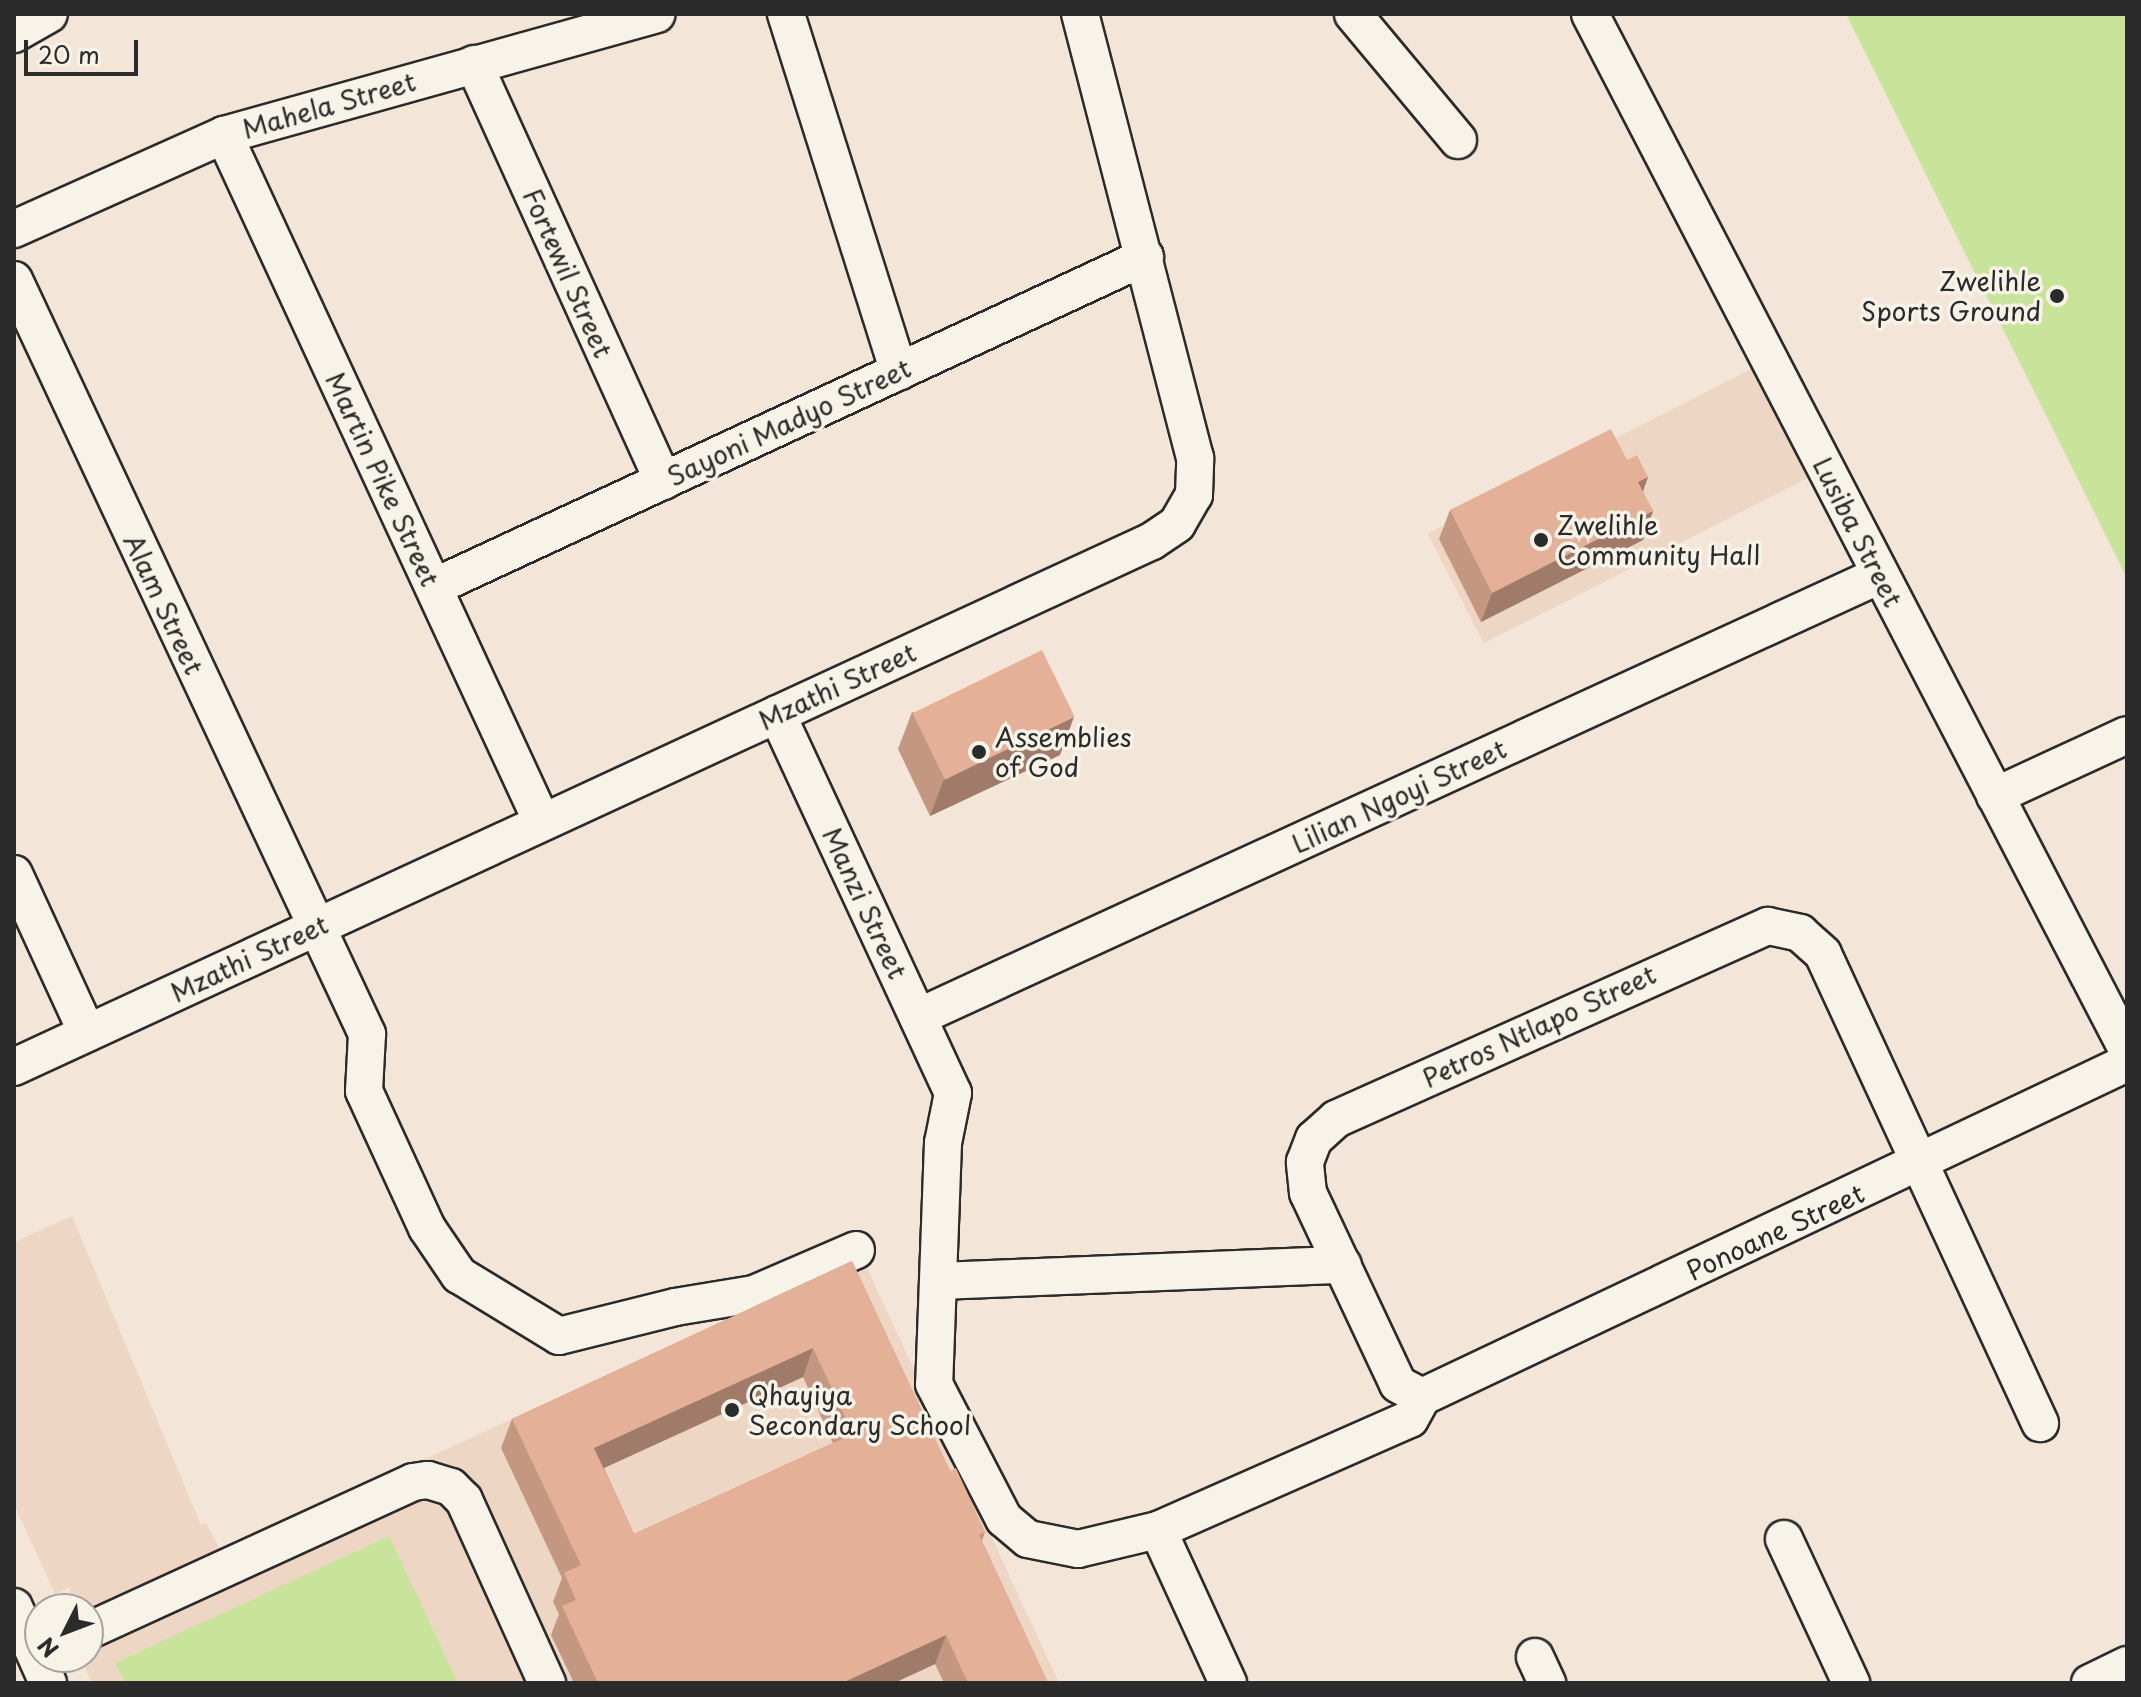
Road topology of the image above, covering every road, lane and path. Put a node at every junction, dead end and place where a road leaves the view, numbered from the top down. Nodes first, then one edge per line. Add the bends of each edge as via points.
1 (49, 14) edge
2 (656, 14) edge
3 (786, 14) edge
4 (1080, 14) edge
5 (1353, 14) edge
6 (1590, 14) edge
7 (14, 34) edge
8 (474, 64) junction
9 (224, 135) junction
10 (1458, 140) dead end
11 (14, 229) edge
12 (1145, 257) junction
13 (14, 280) edge
14 (899, 372) junction
15 (663, 481) junction
16 (1880, 575) junction
17 (434, 587) junction
18 (777, 714) junction
19 (2127, 735) edge
20 (1995, 796) junction
21 (542, 822) junction
22 (14, 874) edge
23 (315, 928) junction
24 (918, 1017) junction
25 (87, 1033) junction
26 (2127, 1049) edge
27 (2127, 1063) edge
28 (14, 1067) edge
29 (1920, 1164) junction
30 (856, 1250) dead end
31 (1343, 1265) junction
32 (939, 1281) junction
33 (1422, 1397) junction
34 (2040, 1423) dead end
35 (1158, 1530) junction
36 (1784, 1539) dead end
37 (14, 1607) edge
38 (104, 1624) edge
39 (24, 1628) edge
40 (2127, 1665) edge
41 (547, 1683) edge
42 (1228, 1683) edge
43 (1851, 1683) edge
44 (2090, 1683) edge

1 - 7 street
2 - 8 street, Mahela Street
3 - 14 street
4 - 12 street, Mzathi Street
5 - 10 street
6 - 16 street, Lusiba Street
8 - 9 street, Mahela Street
8 - 15 street, Fortewil Street
9 - 11 street, Mahela Street
9 - 17 street, Martin Pike Street
12 - 14 street, Sayoni Madyo Street
12 - 18 street, Mzathi Street via 1195,458 1194,495 1177,524 1152,541
13 - 23 street, Alam Street
14 - 15 street, Sayoni Madyo Street
15 - 17 street, Sayoni Madyo Street
16 - 20 street, Lusiba Street
16 - 24 street, Lilian Ngoyi Street
17 - 21 street, Martin Pike Street
18 - 21 street, Mzathi Street
18 - 24 street, Manzi Street
19 - 20 street
20 - 26 street, Lusiba Street
21 - 23 street, Mzathi Street
22 - 25 street
23 - 25 street, Mzathi Street
23 - 30 street, Alam Street via 367,1034 364,1091 427,1228 459,1275 559,1336 754,1294
24 - 32 street, Manzi Street via 953,1093 943,1143
25 - 28 street, Mzathi Street
27 - 29 street, Ponoane Street
29 - 31 street, Petros Ntlapo Street via 1823,954 1800,933 1768,926 1328,1124 1310,1147 1305,1178
29 - 33 street, Ponoane Street
29 - 34 street, Petros Ntlapo Street
31 - 32 street
31 - 33 street, Petros Ntlapo Street via 1398,1384
32 - 35 street via 934,1384 1004,1519 1028,1539 1078,1549
33 - 35 street via 1410,1419
35 - 42 street
36 - 43 street
37 - 39 street
38 - 41 street via 413,1482 428,1480 451,1487 464,1500
40 - 44 street

